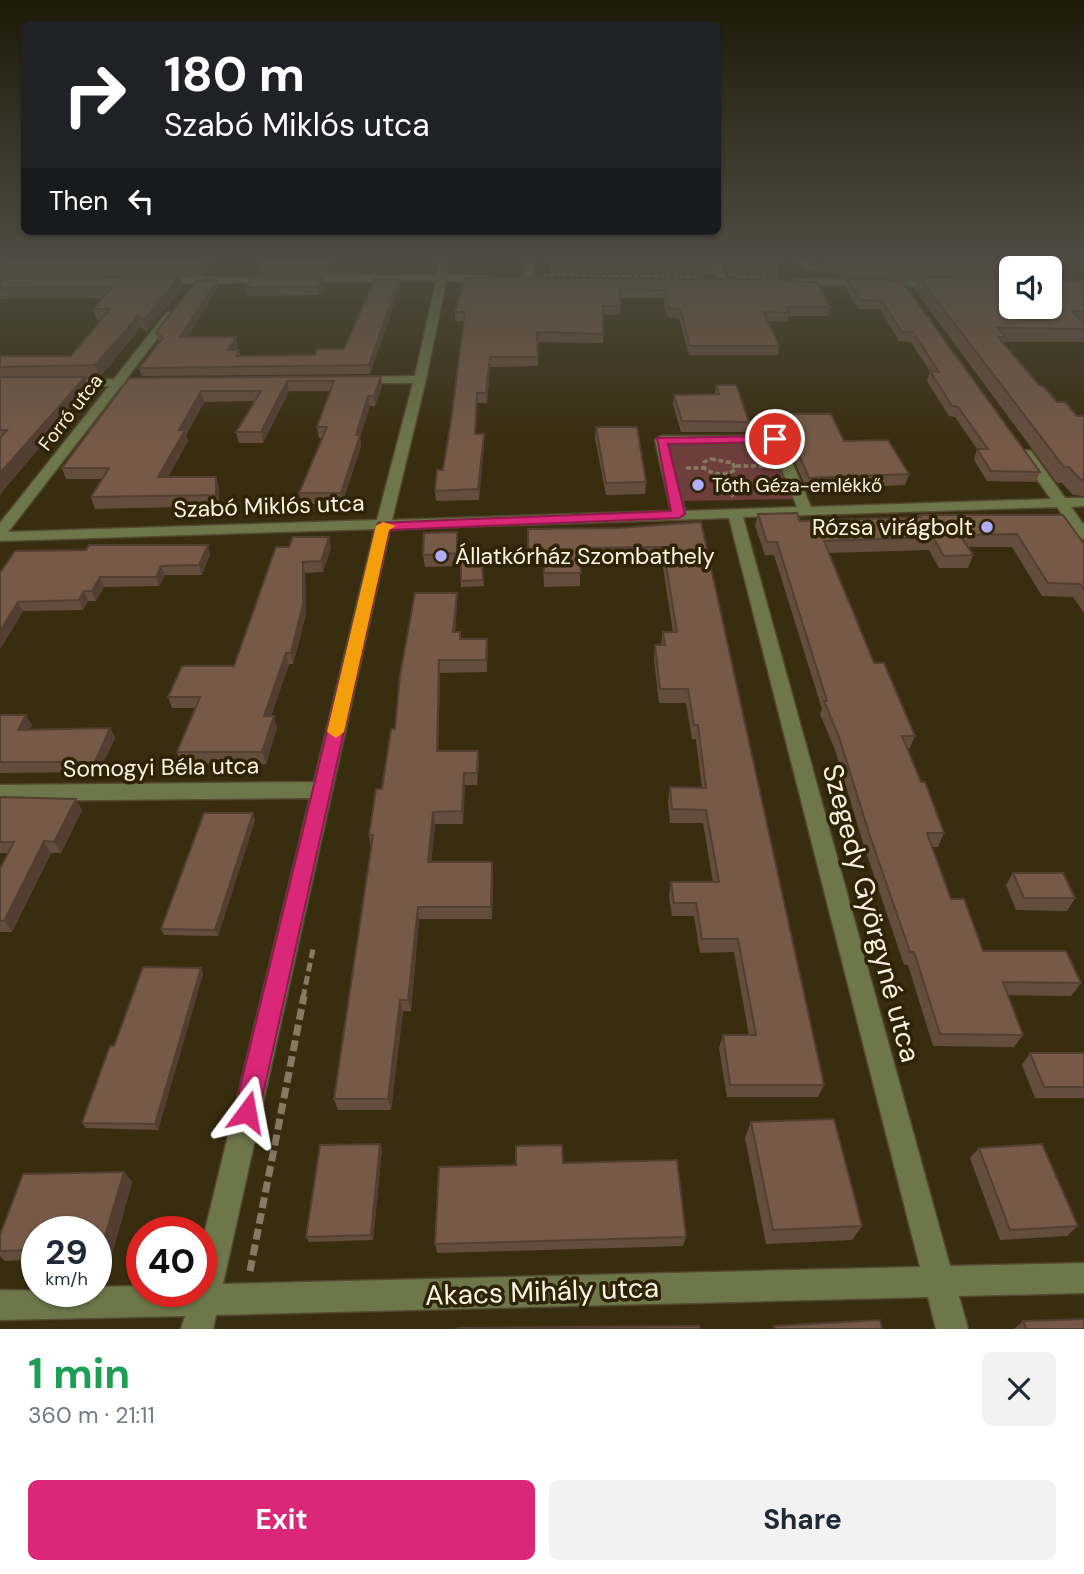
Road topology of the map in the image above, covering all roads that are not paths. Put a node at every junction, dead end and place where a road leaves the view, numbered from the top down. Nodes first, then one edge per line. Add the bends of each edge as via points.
1 (165, 320) edge
2 (432, 320) edge
3 (420, 379) junction
4 (339, 380) edge
5 (159, 382) edge
6 (52, 383) edge
7 (117, 383) junction
8 (1021, 447) edge
9 (1084, 502) edge
10 (1061, 503) junction
11 (735, 507) junction
12 (806, 510) junction
13 (679, 514) junction
14 (383, 526) junction
15 (0, 535) edge
16 (1084, 535) edge
17 (323, 790) junction
18 (0, 793) edge
19 (1084, 1278) edge
20 (938, 1279) junction
21 (0, 1305) edge
22 (200, 1315) edge
23 (952, 1329) edge

1 - 7 street, Forró utca
2 - 3 street
3 - 4 street
3 - 14 street
5 - 7 street
6 - 7 street
7 - 15 street, Forró utca
8 - 10 street
9 - 10 street, Szabó Miklós utca
10 - 12 street, Szabó Miklós utca
10 - 16 street
11 - 12 street, Szabó Miklós utca
11 - 13 street, Szabó Miklós utca
11 - 20 street, Szegedy Györgyné utca
12 - 13 street via 775,439 662,440
13 - 14 street, Szabó Miklós utca
14 - 15 street, Szabó Miklós utca
14 - 17 street
17 - 18 street, Somogyi Béla utca
17 - 22 street
19 - 20 street, Akacs Mihály utca
20 - 22 street, Akacs Mihály utca
20 - 23 street, Szegedy Györgyné utca
21 - 22 street, Akacs Mihály utca

